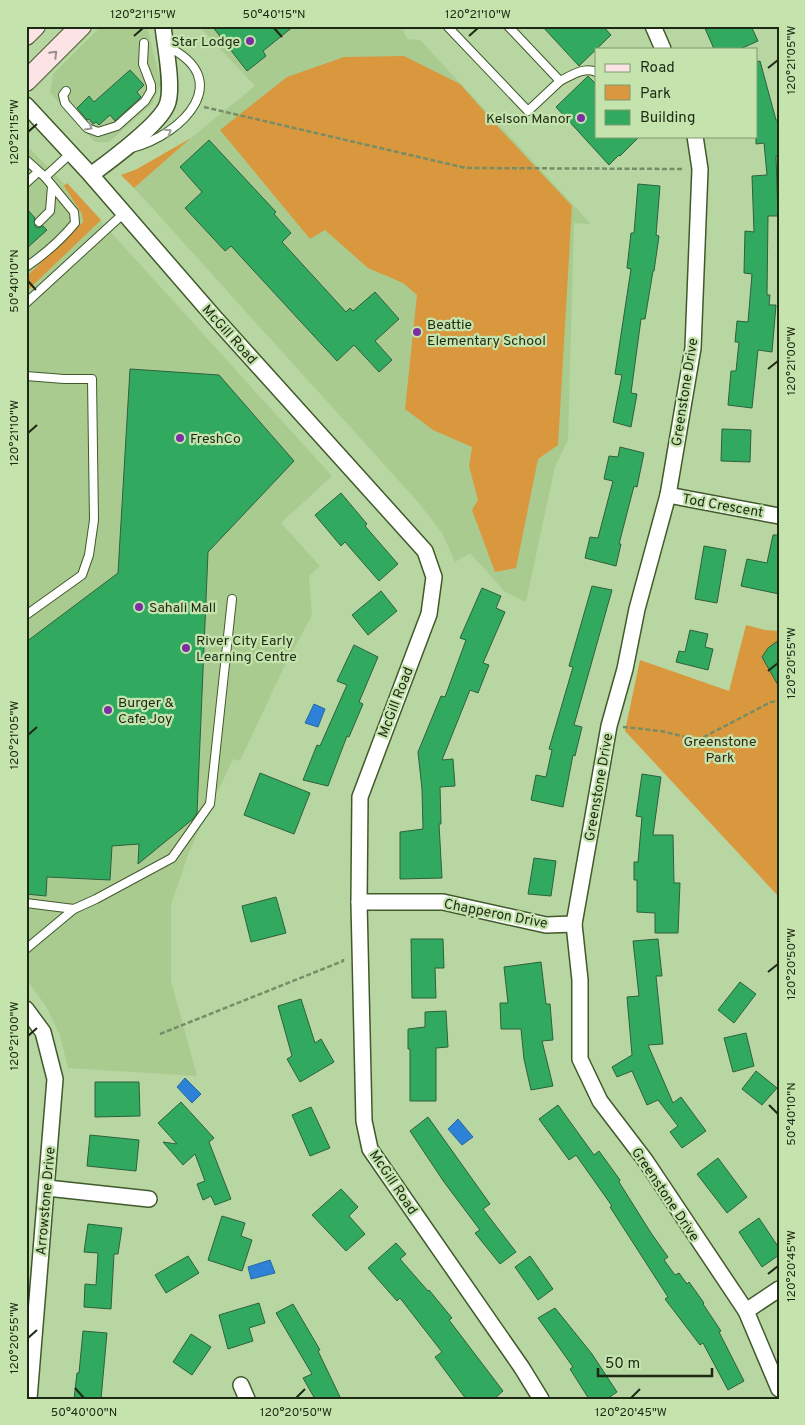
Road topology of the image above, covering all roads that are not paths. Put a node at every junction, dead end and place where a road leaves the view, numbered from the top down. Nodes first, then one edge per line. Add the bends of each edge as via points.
1 (35, 26) edge
2 (81, 26) edge
3 (163, 26) edge
4 (508, 26) edge
5 (653, 26) edge
6 (448, 27) edge
7 (26, 36) edge
8 (144, 43) dead end
9 (165, 45) junction
10 (663, 48) edge
11 (595, 72) edge
12 (26, 81) edge
13 (560, 81) junction
14 (66, 91) dead end
15 (26, 105) edge
16 (695, 138) edge
17 (123, 150) junction
18 (71, 153) junction
19 (26, 160) edge
20 (38, 172) junction
21 (91, 175) junction
22 (45, 178) junction
23 (26, 183) edge
24 (52, 186) junction
25 (124, 214) junction
26 (39, 222) dead end
27 (26, 267) edge
28 (26, 303) edge
29 (26, 376) edge
30 (668, 495) junction
31 (779, 516) edge
32 (232, 600) dead end
33 (26, 615) edge
34 (359, 902) junction
35 (26, 903) edge
36 (74, 909) junction
37 (574, 924) junction
38 (26, 949) edge
39 (26, 1009) edge
40 (47, 1188) junction
41 (149, 1199) dead end
42 (779, 1289) edge
43 (746, 1311) junction
44 (779, 1390) edge
45 (29, 1399) edge
46 (541, 1399) edge

1 - 7 main road
12 -> 2 main road
3 - 9 street
4 - 13 lane
5 - 10 street
6 - 13 lane via 528,111
14 -> 8 lane via 63,95 65,103 87,128 98,132 117,126 145,102 151,91 143,64
9 - 17 street via 170,90 168,103 161,116
17 -> 9 lane via 169,132 196,105 200,86 194,67 186,57
11 - 13 lane via 577,73
15 - 18 street, McGill Road
16 - 30 street, Greenstone Drive via 700,169 693,348
17 - 21 street
18 - 21 street, McGill Road
18 - 22 lane
19 - 20 lane
20 - 22 lane
20 - 23 lane
21 - 25 street, McGill Road
22 - 24 lane
24 - 26 lane via 50,211
24 - 27 lane via 74,212 75,222 54,246
25 - 28 lane
25 - 34 street, McGill Road via 425,551 434,578 428,614 360,797
29 - 33 lane via 92,379 94,520 89,555 82,575
30 - 31 street, Tod Crescent
30 - 37 street, Greenstone Drive via 609,726
32 - 36 lane via 210,804 172,858
34 - 37 street, Chapperon Drive via 443,902 546,925
34 - 46 street, McGill Road via 364,1121 370,1149
35 - 36 lane
36 - 38 lane
37 - 43 street, Greenstone Drive via 580,980 580,1059 600,1101 645,1160
39 - 40 street, Arrowstone Drive via 43,1032 55,1079
40 - 41 street
40 - 45 street, Arrowstone Drive
42 - 43 street
43 - 44 street, Greenstone Drive

